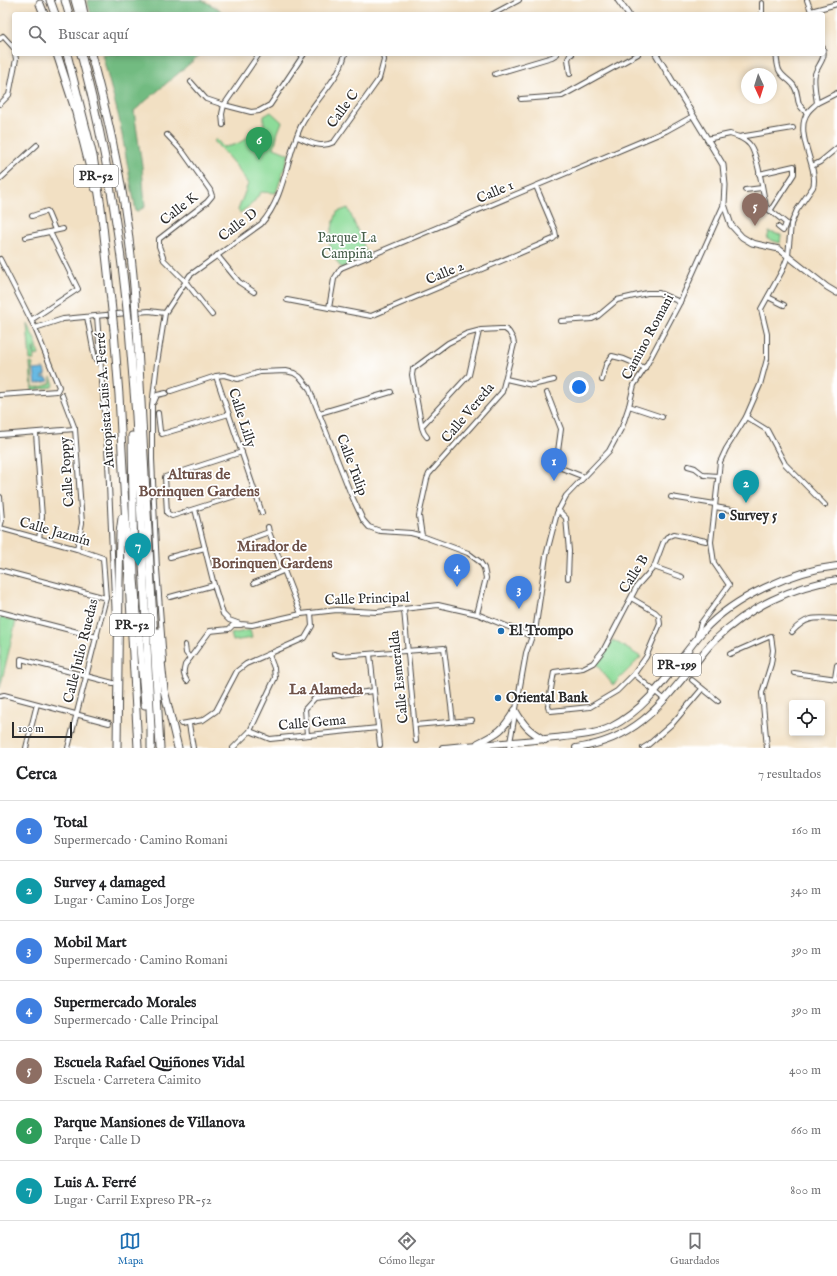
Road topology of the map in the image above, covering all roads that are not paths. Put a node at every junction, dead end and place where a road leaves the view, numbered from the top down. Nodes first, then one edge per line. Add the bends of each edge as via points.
1 (50, 0) edge
2 (65, 0) edge
3 (75, 0) edge
4 (81, 0) edge
5 (519, 0) edge
6 (618, 0) edge
7 (807, 0) edge
8 (762, 3) dead end
9 (40, 4) dead end
10 (837, 4) edge
11 (43, 12) edge
12 (54, 12) edge
13 (68, 12) edge
14 (78, 12) edge
15 (84, 12) edge
16 (497, 12) edge
17 (627, 12) edge
18 (762, 12) edge
19 (812, 12) edge
20 (0, 32) edge
21 (2, 37) edge
22 (12, 45) edge
23 (15, 56) edge
24 (58, 56) edge
25 (68, 56) edge
26 (81, 56) edge
27 (91, 56) edge
28 (258, 56) edge
29 (303, 56) edge
30 (344, 56) edge
31 (383, 56) edge
32 (554, 56) edge
33 (570, 56) edge
34 (634, 56) edge
35 (657, 56) edge
36 (776, 56) edge
37 (823, 56) edge
38 (495, 74) dead end
39 (570, 74) dead end
40 (191, 82) dead end
41 (837, 93) edge
42 (521, 99) dead end
43 (816, 103) junction
44 (0, 104) edge
45 (224, 106) junction
46 (807, 114) junction
47 (694, 116) junction
48 (223, 125) dead end
49 (793, 128) dead end
50 (167, 135) dead end
51 (297, 137) junction
52 (739, 137) junction
53 (707, 139) junction
54 (36, 145) dead end
55 (837, 148) edge
56 (812, 166) junction
57 (759, 174) junction
58 (0, 179) edge
59 (536, 186) junction
60 (762, 188) junction
61 (745, 190) dead end
62 (724, 204) junction
63 (101, 207) junction
64 (770, 211) junction
65 (32, 216) dead end
66 (778, 227) dead end
67 (63, 229) dead end
68 (55, 230) junction
69 (50, 232) junction
70 (26, 237) dead end
71 (217, 255) junction
72 (788, 256) junction
73 (0, 259) edge
74 (185, 281) junction
75 (254, 292) dead end
76 (837, 293) edge
77 (768, 297) junction
78 (287, 300) dead end
79 (680, 302) junction
80 (784, 305) dead end
81 (329, 308) junction
82 (165, 313) junction
83 (212, 315) dead end
84 (98, 316) junction
85 (87, 317) junction
86 (31, 320) junction
87 (561, 321) dead end
88 (35, 328) junction
89 (479, 331) junction
90 (94, 359) dead end
91 (645, 368) junction
92 (216, 376) junction
93 (506, 379) junction
94 (554, 380) dead end
95 (602, 380) dead end
96 (172, 391) dead end
97 (391, 392) dead end
98 (166, 393) dead end
99 (547, 393) dead end
100 (0, 395) edge
101 (62, 395) dead end
102 (152, 406) junction
103 (629, 406) junction
104 (158, 413) dead end
105 (320, 413) junction
106 (229, 414) junction
107 (662, 416) dead end
108 (746, 417) junction
109 (422, 426) junction
110 (75, 429) junction
111 (36, 432) junction
112 (0, 435) edge
113 (427, 437) dead end
114 (242, 452) junction
115 (688, 466) dead end
116 (718, 476) junction
117 (584, 477) junction
118 (254, 490) junction
119 (0, 497) edge
120 (671, 497) dead end
121 (125, 502) junction
122 (825, 504) dead end
123 (715, 505) junction
124 (195, 509) junction
125 (558, 510) junction
126 (737, 511) dead end
127 (262, 513) dead end
128 (268, 527) dead end
129 (0, 528) edge
130 (269, 532) junction
131 (422, 536) junction
132 (39, 539) junction
133 (244, 541) dead end
134 (706, 541) dead end
135 (205, 548) junction
136 (77, 549) junction
137 (170, 557) dead end
138 (103, 558) joint
139 (837, 566) edge
140 (654, 567) junction
141 (0, 570) edge
142 (283, 571) junction
143 (682, 577) dead end
144 (568, 578) dead end
145 (837, 580) edge
146 (254, 583) dead end
147 (214, 585) junction
148 (151, 596) junction
149 (170, 597) dead end
150 (106, 598) junction
151 (631, 598) junction
152 (404, 610) junction
153 (0, 612) edge
154 (311, 613) junction
155 (300, 614) junction
156 (478, 614) junction
157 (837, 619) edge
158 (245, 625) junction
159 (118, 629) junction
160 (792, 632) dead end
161 (531, 636) junction
162 (97, 637) junction
163 (694, 642) junction
164 (185, 645) dead end
165 (408, 650) junction
166 (334, 654) dead end
167 (370, 654) junction
168 (730, 654) dead end
169 (269, 655) junction
170 (190, 658) junction
171 (837, 665) edge
172 (21, 666) dead end
173 (794, 673) dead end
174 (634, 674) junction
175 (86, 676) junction
176 (836, 678) edge
177 (692, 680) dead end
178 (188, 681) dead end
179 (113, 683) dead end
180 (702, 689) junction
181 (374, 691) junction
182 (655, 692) junction
183 (0, 696) edge
184 (665, 700) junction
185 (718, 701) dead end
186 (167, 703) junction
187 (37, 704) junction
188 (515, 710) junction
189 (76, 714) junction
190 (472, 720) dead end
191 (453, 722) junction
192 (109, 723) dead end
193 (181, 724) dead end
194 (189, 724) junction
195 (415, 725) junction
196 (378, 728) junction
197 (250, 731) junction
198 (307, 735) junction
199 (545, 740) junction
200 (416, 741) dead end
201 (380, 745) dead end
202 (475, 745) junction
203 (509, 746) edge
204 (588, 747) edge
205 (648, 747) edge
206 (26, 748) edge
207 (68, 748) edge
208 (117, 748) edge
209 (138, 748) edge
210 (150, 748) edge
211 (160, 748) edge
212 (178, 748) edge
213 (193, 748) edge
214 (233, 748) edge
215 (443, 748) edge
216 (576, 748) edge
217 (643, 748) edge
218 (767, 748) edge

1 - 12 highway
2 - 13 highway
3 - 14 highway
4 - 15 highway
5 - 16 street
6 - 17 street
7 - 19 street
8 - 18 street
9 - 11 highway
10 - 19 street
20 - 21 street
21 - 22 street
23 - 44 street via 9,95
24 - 63 highway via 75,109
25 - 63 highway, Autopista Luis A. Ferré / PR-52 via 86,127
26 - 210 highway, bridge via 110,180 129,329 139,476
27 - 148 highway, PR-52, bridge via 114,149 129,233 137,329
28 - 45 street
29 - 45 street via 270,105 251,112
30 - 51 street, Calle D via 340,68 300,127
31 - 51 street, Calle C via 379,79 334,142 326,146 318,145
32 - 38 street
33 - 39 street
34 - 42 street via 562,96
35 - 47 street
36 - 46 street via 779,69 793,84 800,108
37 - 43 street via 814,75
40 - 45 street via 206,99
41 - 43 street
43 - 46 street
45 - 48 street
46 - 56 street via 804,140
47 - 53 street
47 - 59 street, Calle 1 via 666,131
49 - 52 street
50 - 74 street, Calle K via 183,152 212,196 159,239 164,260
51 - 71 street, Calle D via 270,214 261,224
52 - 53 street via 730,134
52 - 57 street via 751,146
53 - 62 street via 723,165
54 - 58 street
55 - 56 street
56 - 72 street via 815,183 791,224
57 - 60 street
57 - 64 street via 794,166 794,174
59 - 81 street, Calle 1 via 341,268 334,279
59 - 81 street, Calle 2 via 555,231 556,236 553,239 371,316
60 - 61 street
60 - 64 street via 766,207
62 - 72 street via 730,224 742,237 752,243 778,249
62 - 79 street, Camino Romani
63 - 121 highway, Autopista Luis A. Ferré / PR-52, bridge via 114,330
64 - 66 street via 786,223 783,231
65 - 68 street via 47,211
67 - 68 street
68 - 69 street
69 - 70 street
69 - 86 street via 78,289
71 - 74 street, Calle D via 190,274
71 - 75 street via 239,282
72 - 76 street
72 - 77 street
73 - 86 street
74 - 82 street, Calle D
74 - 83 street
77 - 80 street
77 - 108 street via 761,309 767,334 767,359 760,385
78 - 81 street, Calle 2
79 - 87 street via 647,292 617,300 592,319
79 - 91 street, Camino Romani
82 - 84 street via 149,311
82 - 102 street
84 - 85 street
84 - 159 street via 115,620
85 - 88 street via 63,319
85 - 90 street
86 - 88 street
88 - 100 street via 59,388 57,391
89 - 93 street, Calle Vereda via 505,329 512,335 514,344
89 - 109 street via 469,375
89 - 109 street, Calle Vereda via 448,343 413,369
91 - 95 street via 612,356 606,365
91 - 103 street, Camino Romani via 634,386
92 - 96 street, Calle Tulip
92 - 105 street, Calle Tulip via 224,375 238,379 260,372 294,373 310,388
92 - 106 street, Calle Lilly
93 - 94 street via 532,385
93 - 131 street, Calle Vereda via 500,396 429,474 419,516
97 - 105 street
98 - 102 street via 157,395
99 - 117 street via 561,429 556,466
101 - 110 street, Calle Poppy
102 - 186 street via 157,569
103 - 107 street
103 - 117 street, Camino Romani via 622,427 609,451
104 - 106 street via 162,434
105 - 131 street, Calle Tulip via 363,520 369,527 380,531
106 - 114 street, Calle Lilly
108 - 116 street via 726,449 720,462
108 - 122 street via 767,430 785,464
109 - 113 street, Calle Vereda
110 - 111 street
110 - 136 street, Calle Poppy via 82,523
111 - 112 street
111 - 132 street via 42,517
114 - 118 street, Calle Lilly
114 - 124 street via 165,477 167,513 172,516
115 - 116 street via 704,475
116 - 123 street
117 - 125 street, Camino Romani via 566,496
118 - 124 street
118 - 127 street, Calle Lilly
119 - 129 street
120 - 123 street
121 - 159 highway via 120,533
121 - 209 highway, Autopista Luis A. Ferré / PR-52
123 - 126 street
123 - 163 street via 711,542 714,563 729,585 701,623
124 - 135 street
125 - 144 street via 566,518
125 - 161 street, Camino Romani via 546,556 536,625
128 - 130 street
129 - 132 street, Calle Jazmín
130 - 133 street
130 - 142 street
131 - 156 street, Calle Tulip via 468,554 480,562 486,578
132 - 136 street, Calle Jazmín
134 - 140 street, Calle B via 674,534 667,537
135 - 137 street
135 - 147 street
136 - 138 street, Calle Jazmín
138 - 150 street, Calle Julio Ruedas
139 - 163 main road, PR-199 via 808,571 763,588 726,611
140 - 143 street
140 - 151 street, Calle B via 637,586
141 - 150 street
142 - 146 street
142 - 155 street
145 - 184 main road, PR-199 via 812,584 769,600 734,622 715,640
147 - 149 street
147 - 158 street, Calle Principal via 223,614 229,620
148 - 186 highway
148 - 211 highway, PR-52
150 - 162 street, Calle Julio Ruedas
151 - 174 street via 655,612 659,616 660,624 646,657
151 - 174 street, Calle B via 604,649 593,663 583,668 554,672 549,709 551,711 590,707 617,691
152 - 154 street, Calle Principal via 337,610
152 - 156 street, Calle Principal via 438,605
152 - 165 street, Calle Esmeralda
153 - 162 street
154 - 155 street, Calle Principal
154 - 169 street via 312,626 305,638
155 - 158 street, Calle Principal via 252,626
156 - 161 street, Calle Principal
157 - 160 street via 813,618 802,622
158 - 170 street via 233,625 229,630 210,631
159 - 208 highway
161 - 188 street, Camino Romani
162 - 175 street, Calle Julio Ruedas
163 - 182 main road, PR-199
164 - 170 street
165 - 167 street
165 - 191 street via 444,648
165 - 195 street, Calle Esmeralda
166 - 167 street
167 - 181 street
168 - 218 street via 771,636 772,657 762,693
169 - 194 street via 246,664 237,671 216,710 203,720
169 - 197 street via 275,678
170 - 178 street via 183,670 183,676
171 - 176 street
172 - 175 street via 21,659
173 - 176 street
174 - 182 street
175 - 179 street
175 - 189 street, Calle Julio Ruedas
177 - 180 street
180 - 185 street
180 - 205 street
181 - 196 street
181 - 198 street via 315,698 305,709
182 - 184 street
182 - 199 main road, PR-199 via 626,718 610,727
183 - 187 street
184 - 204 main road, PR-199 via 654,712 622,735
186 - 212 highway
187 - 189 street
187 - 206 street
188 - 199 main road via 523,724
188 - 202 main road via 505,727
188 - 203 street, Camino Romani
189 - 192 street
189 - 207 street, Calle Julio Ruedas
190 - 191 street
191 - 195 street
193 - 194 street
194 - 213 street
195 - 200 street, Calle Esmeralda
196 - 198 street, Calle Gema
196 - 201 street
197 - 198 street, Calle Gema via 270,738
197 - 214 street
199 - 203 main road, PR-199
202 - 203 main road, PR-199
202 - 215 main road, PR-199
204 - 216 main road, PR-199
205 - 217 street

